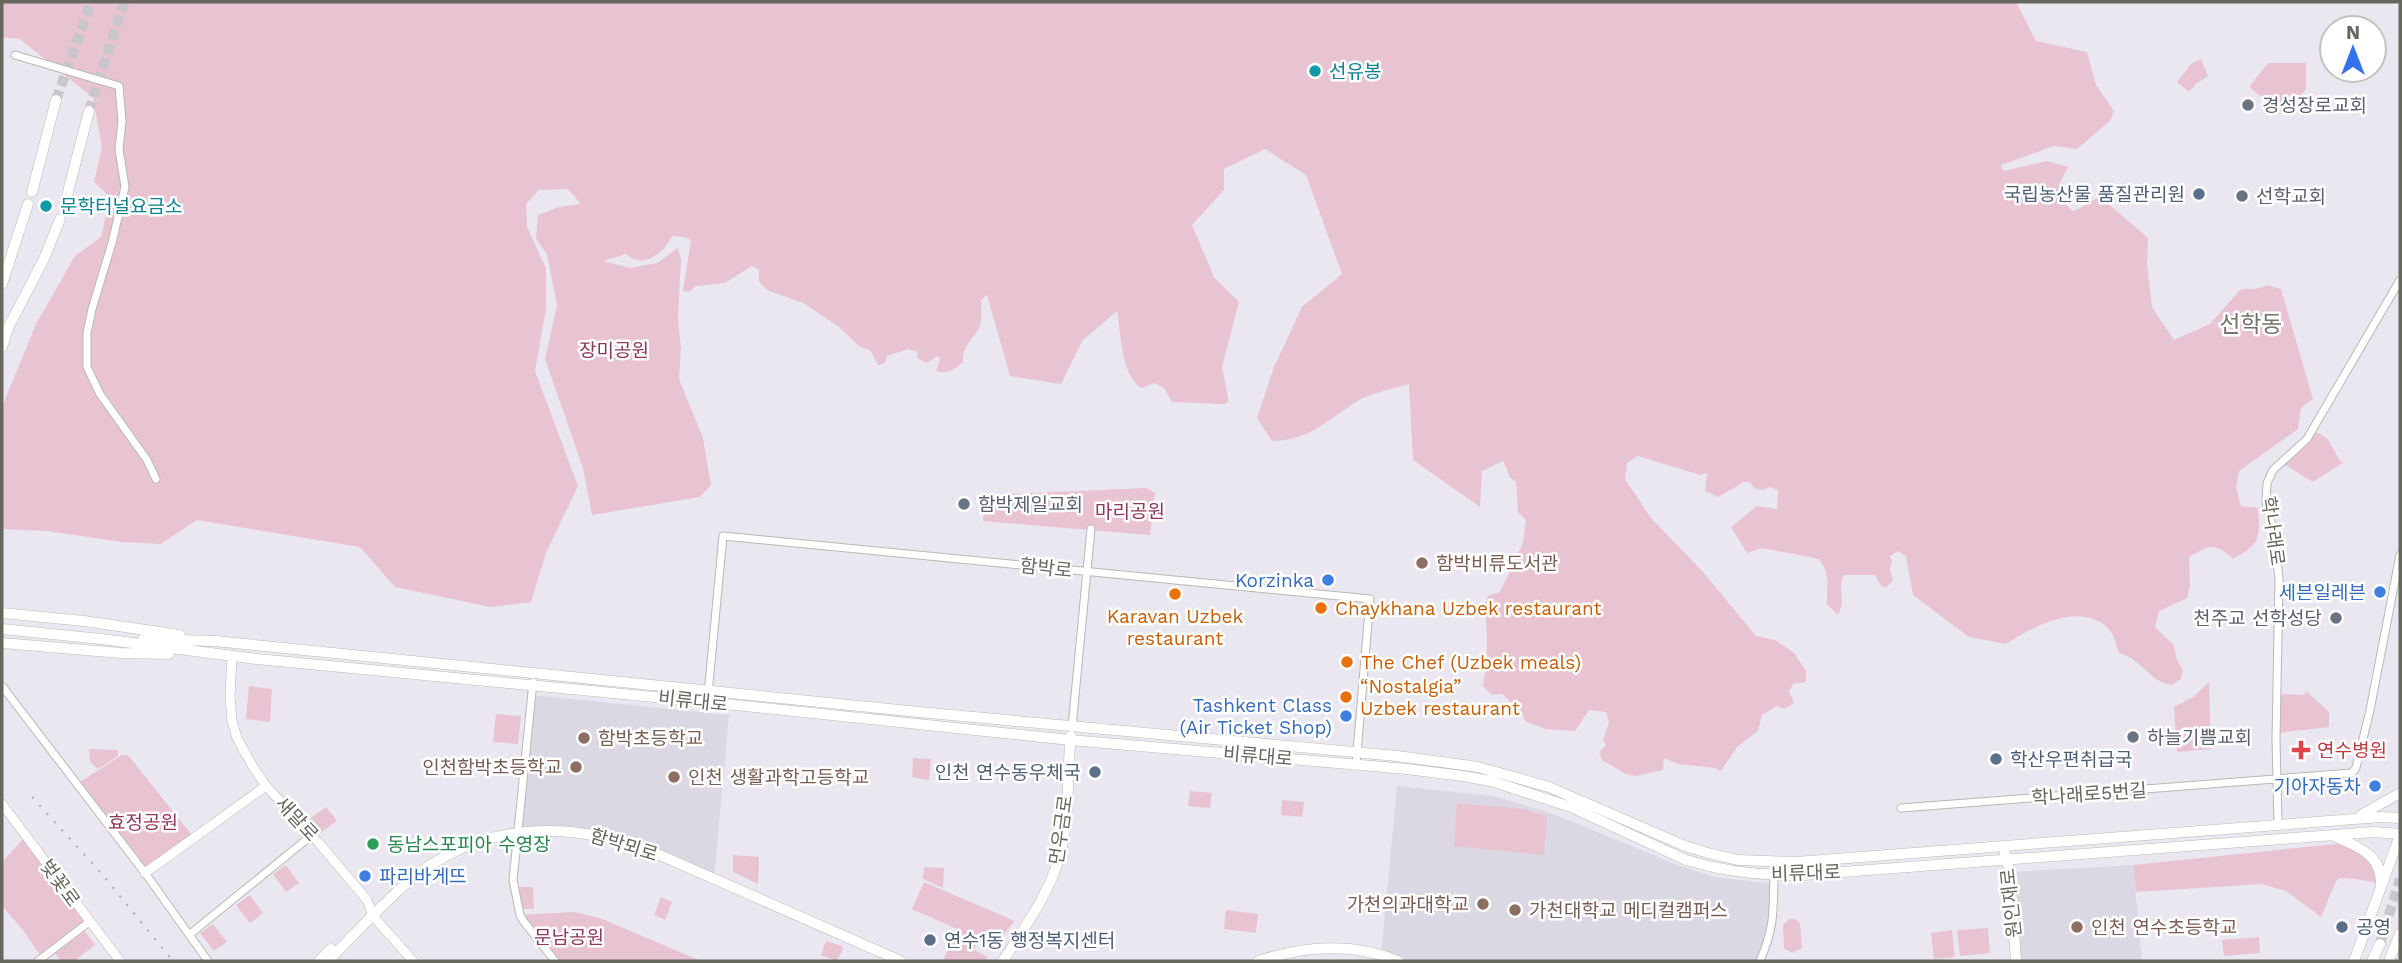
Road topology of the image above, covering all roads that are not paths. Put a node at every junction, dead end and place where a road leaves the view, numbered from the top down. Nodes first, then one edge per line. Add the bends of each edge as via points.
1 (15, 55) dead end
2 (57, 100) tunnel mouth
3 (89, 111) tunnel mouth
4 (32, 192) dead end
5 (29, 204) dead end
6 (64, 207) dead end
7 (60, 219) dead end
8 (2400, 280) edge
9 (2, 284) edge
10 (2, 347) edge
11 (156, 479) dead end
12 (1091, 528) dead end
13 (2400, 555) edge
14 (1087, 572) junction
15 (2, 613) edge
16 (2, 629) edge
17 (101, 639) junction
18 (215, 641) junction
19 (2, 643) edge
20 (211, 654) junction
21 (232, 657) junction
22 (534, 674) junction
23 (533, 685) junction
24 (2, 686) edge
25 (708, 689) junction
26 (707, 702) junction
27 (1072, 727) junction
28 (1070, 740) junction
29 (1357, 752) junction
30 (1356, 764) junction
31 (2277, 780) junction
32 (266, 786) junction
33 (2400, 793) edge
34 (2, 804) edge
35 (1901, 808) dead end
36 (2355, 818) junction
37 (2400, 818) edge
38 (2278, 824) junction
39 (519, 833) junction
40 (2400, 834) edge
41 (312, 835) junction
42 (2332, 835) junction
43 (2002, 846) junction
44 (2006, 860) junction
45 (145, 873) junction
46 (1774, 875) junction
47 (2380, 896) junction
48 (373, 915) junction
49 (89, 922) junction
50 (2400, 933) edge
51 (189, 934) junction
52 (2380, 944) tunnel mouth
53 (38, 961) edge
54 (120, 961) edge
55 (208, 961) edge
56 (319, 961) edge
57 (328, 961) edge
58 (337, 961) edge
59 (413, 961) edge
60 (555, 961) edge
61 (901, 961) edge
62 (1003, 961) edge
63 (1258, 961) edge
64 (1398, 961) edge
65 (1760, 961) edge
66 (2017, 961) edge
67 (2354, 961) edge
68 (2372, 961) edge
69 (2389, 961) edge

1 - 11 street via 119,86 119,149 125,187 92,309 87,368
2 - 4 main road
3 - 6 main road
5 - 9 main road
7 - 10 main road
8 - 31 street, 학나래로 via 2307,439 2273,470 2267,483 2279,579
12 - 14 street
13 - 31 street, 학나래로5번길 via 2355,771
14 - 25 street, 함박로 via 723,536
14 - 27 street
14 - 29 street, 함박로 via 1370,599
15 - 18 main road
16 - 17 main road, 비류대로
17 - 18 main road, 비류대로
17 - 20 main road, 비류대로
18 - 22 main road, 비류대로
19 - 20 main road via 121,653
20 - 21 main road, 비류대로
21 - 23 main road, 비류대로
21 - 32 street, 새말로 via 234,730
22 - 23 street
22 - 25 main road, 비류대로
23 - 26 main road, 비류대로
23 - 39 street
24 - 45 street
25 - 26 street, 함박로
25 - 27 main road, 비류대로
26 - 28 main road, 비류대로
27 - 28 main road, 먼우금로
27 - 29 main road, 비류대로
28 - 30 main road, 비류대로
28 - 62 main road, 먼우금로 via 1059,858 1041,902
29 - 30 street, 함박로
29 - 43 main road, 비류대로 via 1478,767 1549,786 1685,846 1738,860 1796,862
30 - 46 main road, 비류대로 via 1491,781 1571,807 1686,860 1732,872
31 - 35 street, 학나래로5번길
31 - 38 street, 학나래로
32 - 41 street, 새말로
32 - 45 street
33 - 36 main road
34 - 49 street, 벚꽃로
36 - 37 main road, 비류대로
36 - 38 main road, 비류대로
38 - 43 main road, 비류대로
39 - 48 main road, 함박뫼로 via 457,850 410,880
39 - 60 street via 513,880 520,915
39 - 61 main road, 함박뫼로 via 588,832 619,839
40 - 42 main road, 비류대로
40 - 47 main road
41 - 48 street, 새말로 via 366,900
41 - 51 street
42 - 44 main road, 비류대로
42 - 47 main road via 2363,849 2376,862
43 - 44 main road, 원인재로
44 - 46 main road, 비류대로
44 - 66 main road, 원인재로
45 - 51 street
46 - 65 street via 1775,912
47 - 67 main road
48 - 56 main road via 359,922
48 - 57 main road, 함박뫼로
48 - 58 main road via 367,930
48 - 59 street, 새말로
49 - 53 street
49 - 54 street, 벚꽃로
50 - 69 main road
51 - 55 street
52 - 68 main road
63 - 64 main road via 1332,947

